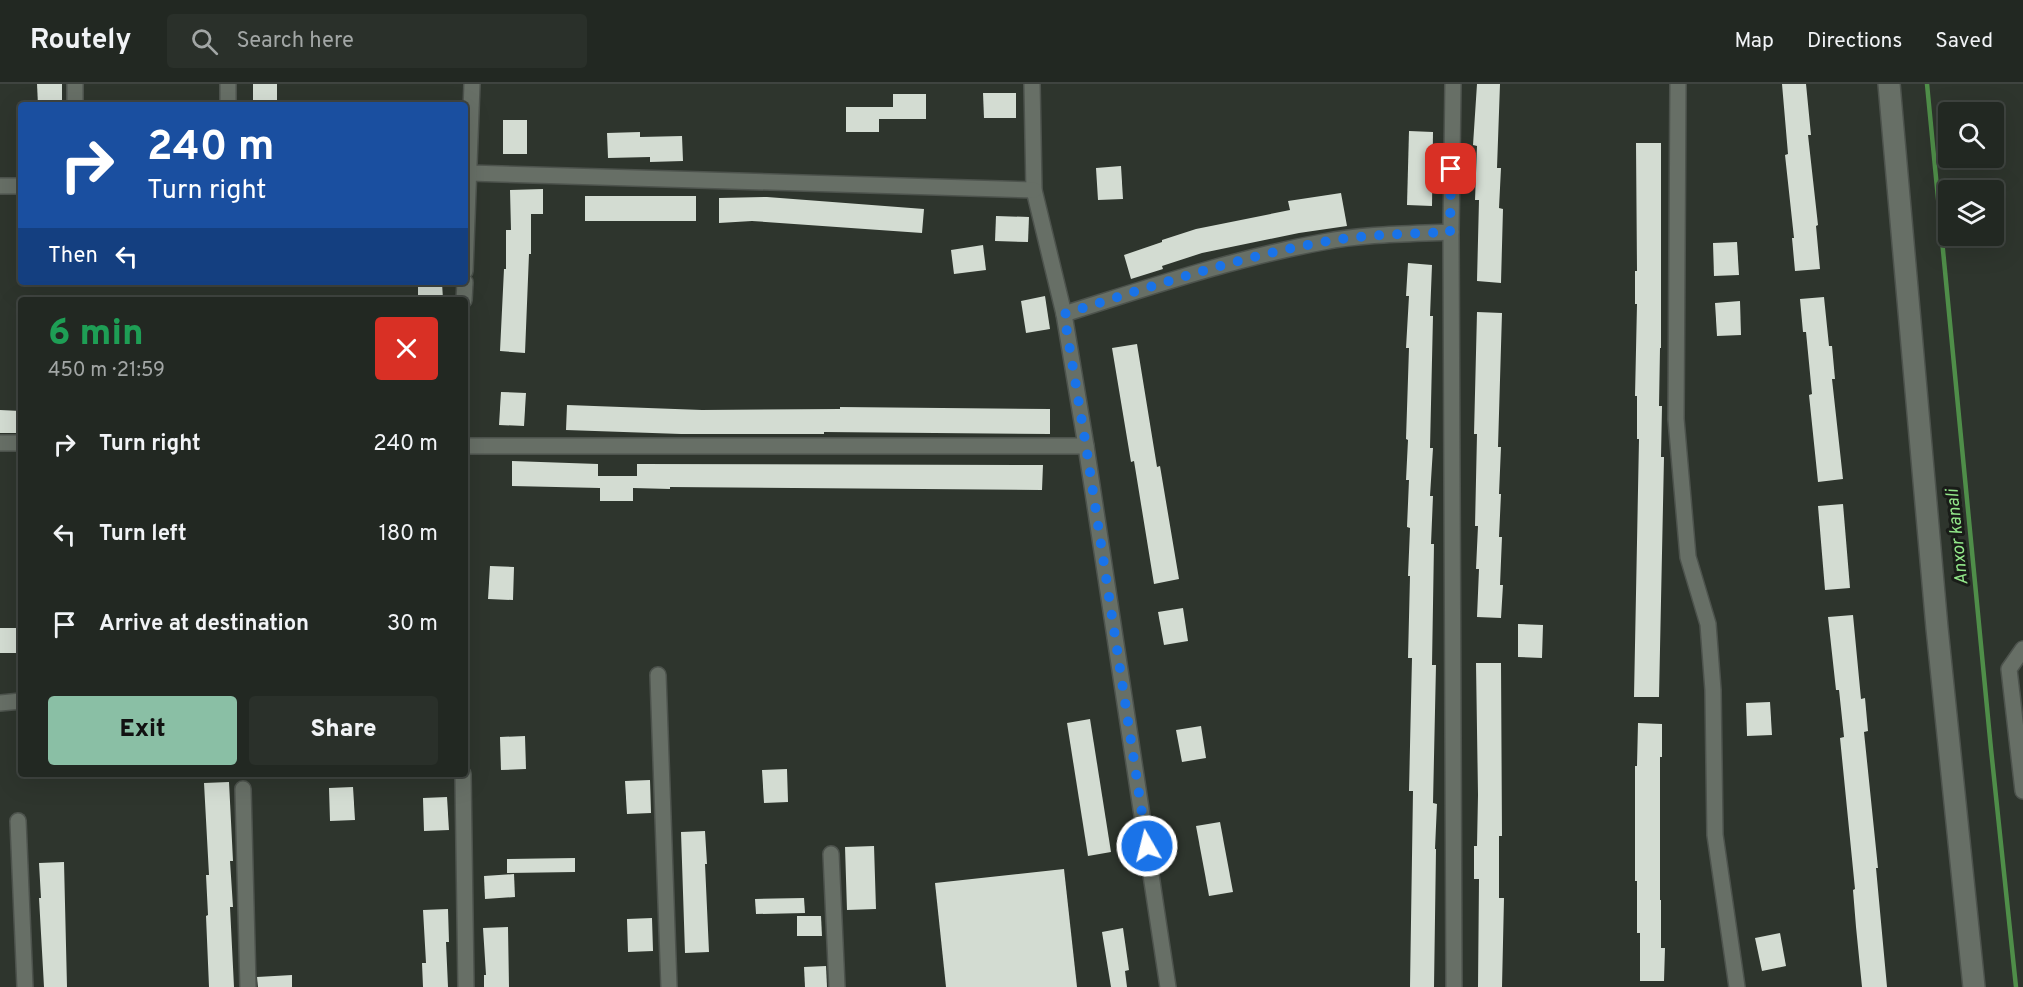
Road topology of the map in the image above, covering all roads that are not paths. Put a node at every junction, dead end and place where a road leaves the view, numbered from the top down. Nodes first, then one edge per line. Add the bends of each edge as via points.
1 (75, 84) edge
2 (228, 84) edge
3 (472, 84) edge
4 (1032, 84) edge
5 (1452, 84) edge
6 (1678, 84) edge
7 (1889, 84) edge
8 (75, 102) edge
9 (228, 102) edge
10 (469, 173) junction
11 (0, 186) edge
12 (18, 186) edge
13 (1034, 190) junction
14 (468, 198) edge
15 (1450, 232) junction
16 (1064, 314) junction
17 (0, 443) edge
18 (18, 443) edge
19 (468, 446) edge
20 (1086, 446) junction
21 (2023, 649) edge
22 (658, 675) dead end
23 (18, 701) edge
24 (0, 703) edge
25 (464, 777) edge
26 (243, 789) dead end
27 (2023, 791) edge
28 (18, 820) dead end
29 (831, 854) dead end
30 (25, 987) edge
31 (248, 987) edge
32 (466, 987) edge
33 (669, 987) edge
34 (837, 987) edge
35 (1168, 987) edge
36 (1454, 987) edge
37 (1737, 987) edge
38 (1974, 987) edge

1 - 8 street
2 - 9 street
3 - 10 street
4 - 13 street
5 - 15 street
6 - 37 street via 1676,419 1688,557 1708,624 1715,835
7 - 38 street
10 - 13 street
10 - 14 street
11 - 12 street
13 - 16 street
15 - 16 street via 1324,242 1209,268
15 - 36 street
16 - 20 street
17 - 18 street
19 - 20 street
20 - 35 street
21 - 27 street via 2009,669
22 - 33 street
23 - 24 street
25 - 32 street
26 - 31 street
28 - 30 street
29 - 34 street

